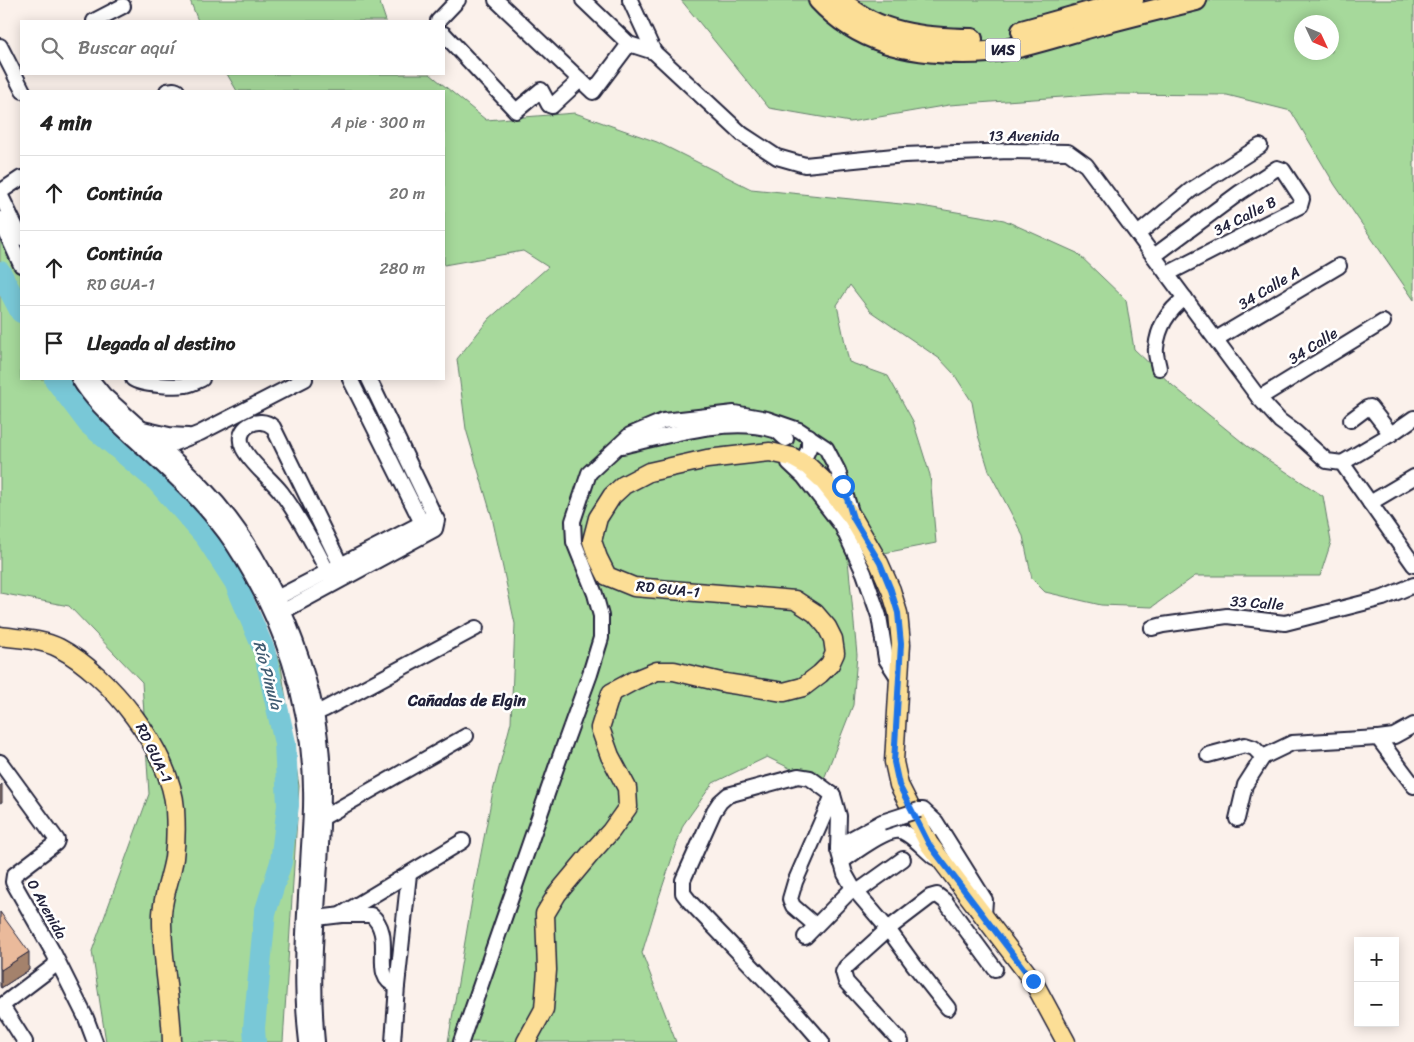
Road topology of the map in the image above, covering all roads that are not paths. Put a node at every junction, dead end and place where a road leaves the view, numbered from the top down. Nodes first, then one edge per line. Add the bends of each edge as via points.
1 (496, 0) edge
2 (583, 0) edge
3 (630, 0) edge
4 (819, 0) edge
5 (841, 0) edge
6 (1133, 0) edge
7 (1196, 0) edge
8 (453, 2) edge
9 (123, 6) dead end
10 (96, 20) edge
11 (439, 20) edge
12 (445, 35) edge
13 (629, 44) junction
14 (0, 46) edge
15 (654, 52) junction
16 (17, 64) edge
17 (580, 80) junction
18 (23, 90) edge
19 (1260, 146) dead end
20 (20, 179) edge
21 (0, 193) edge
22 (0, 219) edge
23 (1138, 234) junction
24 (20, 236) edge
25 (1154, 256) junction
26 (20, 263) edge
27 (1339, 266) dead end
28 (1168, 274) junction
29 (1185, 298) junction
30 (1383, 322) dead end
31 (1216, 339) junction
32 (1159, 368) dead end
33 (80, 380) edge
34 (92, 380) edge
35 (136, 380) edge
36 (200, 380) edge
37 (303, 380) edge
38 (350, 380) edge
39 (369, 380) edge
40 (1259, 398) junction
41 (1351, 420) dead end
42 (1413, 421) edge
43 (142, 429) junction
44 (1391, 434) junction
45 (191, 436) junction
46 (809, 436) junction
47 (786, 439) dead end
48 (616, 447) junction
49 (156, 451) junction
50 (1342, 462) junction
51 (796, 463) junction
52 (1414, 477) edge
53 (1370, 503) junction
54 (853, 518) junction
55 (424, 528) junction
56 (1414, 565) edge
57 (343, 570) junction
58 (330, 577) junction
59 (1414, 585) edge
60 (272, 600) junction
61 (278, 614) junction
62 (476, 628) dead end
63 (1152, 628) dead end
64 (0, 636) edge
65 (898, 679) junction
66 (310, 716) junction
67 (1414, 725) edge
68 (466, 736) dead end
69 (1378, 738) junction
70 (1208, 755) dead end
71 (1263, 757) junction
72 (0, 762) edge
73 (1414, 786) edge
74 (833, 795) junction
75 (1237, 819) dead end
76 (316, 821) junction
77 (463, 841) dead end
78 (840, 855) junction
79 (903, 859) dead end
80 (948, 868) junction
81 (409, 874) junction
82 (855, 890) junction
83 (342, 915) junction
84 (984, 915) junction
85 (310, 919) junction
86 (815, 925) junction
87 (888, 929) junction
88 (805, 937) dead end
89 (56, 961) junction
90 (995, 970) dead end
91 (397, 986) junction
92 (1, 1007) edge
93 (948, 1008) dead end
94 (25, 1042) edge
95 (95, 1042) edge
96 (172, 1042) edge
97 (307, 1042) edge
98 (317, 1042) edge
99 (393, 1042) edge
100 (461, 1042) edge
101 (526, 1042) edge
102 (822, 1042) edge
103 (901, 1042) edge
104 (1066, 1042) edge

1 - 17 street
2 - 13 street, 13 Avenida
3 - 15 street
4 - 7 highway, VAS via 841,22 863,34 912,50 943,53 1008,50
5 - 6 highway, VAS via 852,11 892,29 917,36 977,39 1005,36
8 - 11 street
9 - 10 street
12 - 17 street via 516,111 541,90 552,106
13 - 15 street, 13 Avenida
13 - 17 street via 593,92
14 - 16 street
15 - 23 street, 13 Avenida via 742,134 777,157 805,165 904,155 1068,152 1086,164
16 - 18 street
19 - 23 street via 1191,190
20 - 21 street
21 - 24 street
22 - 26 street
23 - 25 street, 13 Avenida
25 - 28 street, 13 Avenida
25 - 28 street, 34 Calle B via 1239,193 1277,168 1282,170 1302,199 1300,206
27 - 31 street, 34 Calle A
28 - 29 street, 13 Avenida
29 - 31 street, 13 Avenida
29 - 32 street via 1162,323 1155,350
30 - 40 street, 34 Calle
31 - 40 street, 13 Avenida
33 - 49 street via 96,403
34 - 43 street
35 - 36 street via 140,383 183,385
37 - 45 street
38 - 55 street
39 - 55 street via 437,520 435,529
40 - 50 street, 13 Avenida via 1327,462
41 - 44 street via 1370,407
42 - 44 street
43 - 45 street
43 - 49 street
44 - 50 street
45 - 49 street
46 - 48 street via 768,419 734,413 663,421 630,435
46 - 51 street via 809,448
46 - 54 street via 826,448 838,471
47 - 48 street via 776,430 712,426
48 - 100 street via 589,473 573,521 574,542 601,616 601,638
49 - 60 street via 204,488 223,510 254,554
50 - 53 street
51 - 54 main road, RD GUA-1 via 822,479
51 - 65 street via 842,526 864,573 879,616 886,659
51 - 101 main road, RD GUA-1 via 792,457 770,452 707,459 649,472 624,484 598,518 592,542 607,576 634,587 795,600 815,613 827,627 835,653 820,674 802,686 784,692 725,684 674,671 657,671 611,693 600,728 627,788 628,807 557,894 545,914 547,970 544,1009
52 - 53 street
53 - 56 street
54 - 65 main road, RD GUA-1 via 880,563 898,613 901,644
55 - 57 street
57 - 58 street
57 - 58 street via 273,427 262,420 247,426 241,432 243,448 281,492
58 - 60 street
58 - 61 street
59 - 63 street, 33 Calle via 1383,598 1286,623 1227,616
60 - 61 street
61 - 66 street via 302,663
62 - 66 street
64 - 96 main road, RD GUA-1 via 35,640 58,648 92,670 139,721 168,776 175,807 176,833 162,912 164,971 172,1019
65 - 80 main road, RD GUA-1 via 894,762 899,785 929,844
66 - 76 street via 322,760
67 - 69 street via 1394,736
68 - 76 street
69 - 71 street via 1292,743
69 - 73 street
70 - 71 street via 1245,745
71 - 75 street via 1245,785
72 - 89 street, 0 Avenida via 57,840 13,879
74 - 78 street via 839,816
74 - 86 street via 790,899 793,906
74 - 102 street via 810,778 798,776 728,795 714,811 682,887 690,902
76 - 85 street
77 - 81 street
78 - 80 street via 899,831
78 - 82 street via 845,874
78 - 84 street, bridge via 849,840 882,822 923,810 936,822 985,900
79 - 82 street
80 - 84 main road, RD GUA-1
81 - 83 street
81 - 91 street
82 - 86 street
82 - 87 street
83 - 85 street
83 - 91 street via 371,916 380,925 385,978
84 - 104 main road, RD GUA-1 via 1033,981
85 - 97 street via 302,989
85 - 98 street
86 - 88 street
87 - 90 street via 937,895 945,901
87 - 93 street
87 - 103 street via 843,972 846,982
89 - 92 street via 54,966
89 - 95 street
91 - 99 street
92 - 94 street

